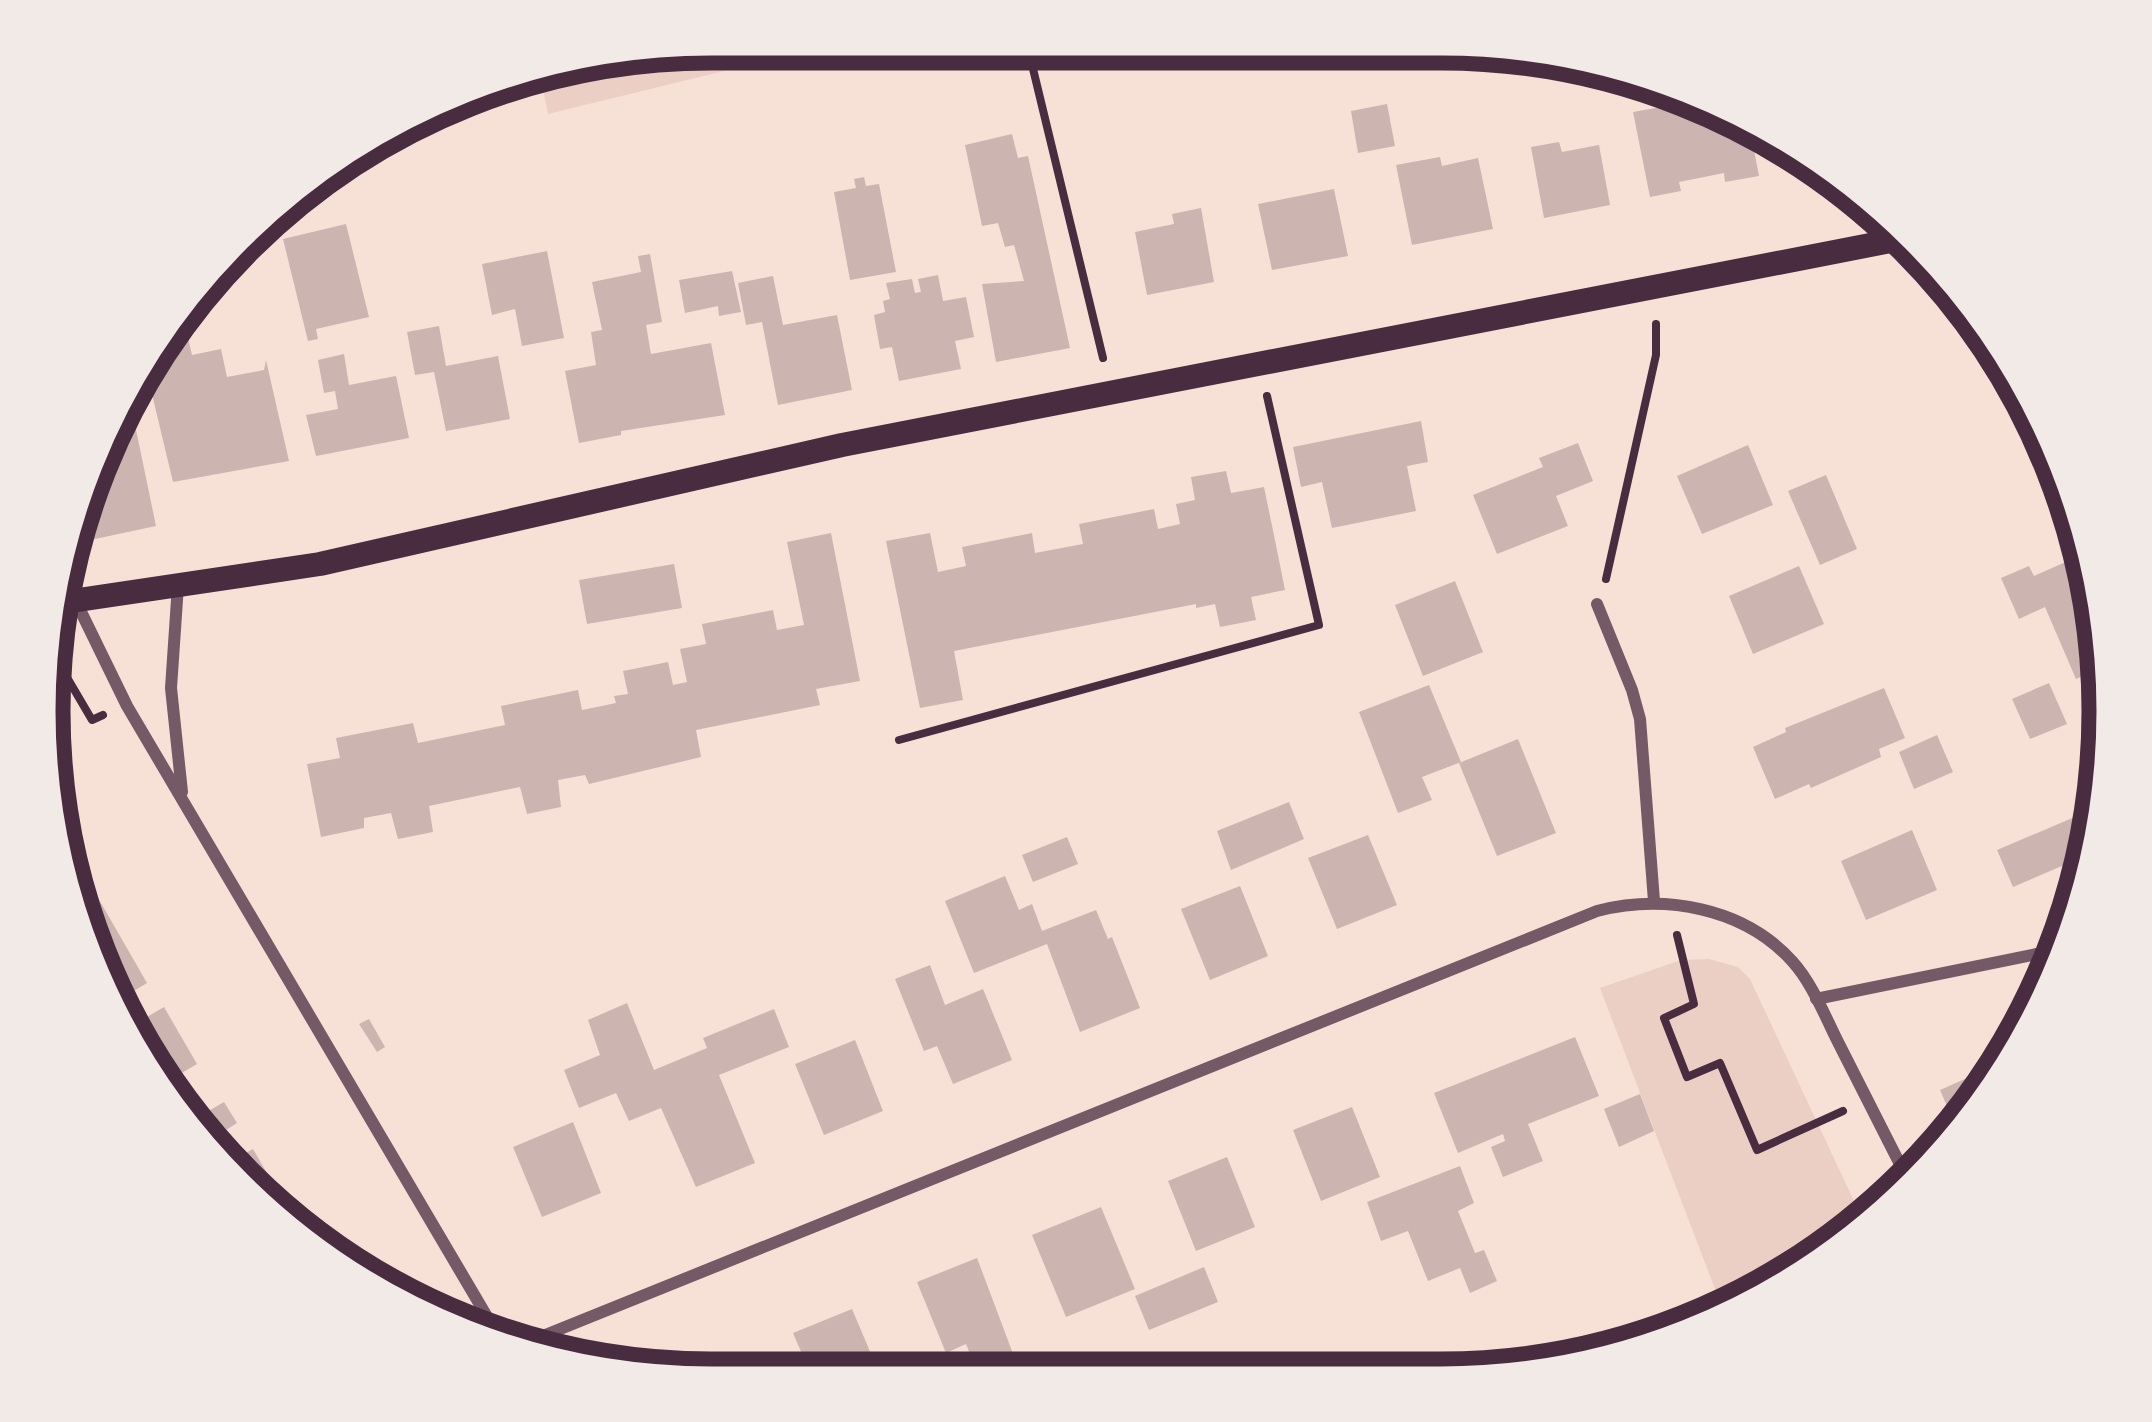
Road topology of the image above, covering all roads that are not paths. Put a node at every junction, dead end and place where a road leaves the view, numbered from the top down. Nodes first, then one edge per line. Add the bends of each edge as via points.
1 (1887, 242) edge
2 (178, 585) junction
3 (73, 601) edge
4 (1598, 604) road end
5 (72, 608) edge
6 (182, 799) junction
7 (1654, 901) junction
8 (2042, 953) edge
9 (1816, 999) junction
10 (1901, 1167) edge
11 (489, 1320) edge
12 (542, 1337) edge

1 - 2 main road via 842,445 320,564
2 - 3 main road
2 - 6 street via 171,688
4 - 7 street via 1640,719
5 - 6 street
6 - 11 street
7 - 9 street via 1751,929 1788,956
7 - 12 street via 1597,910
8 - 9 street
9 - 10 street

